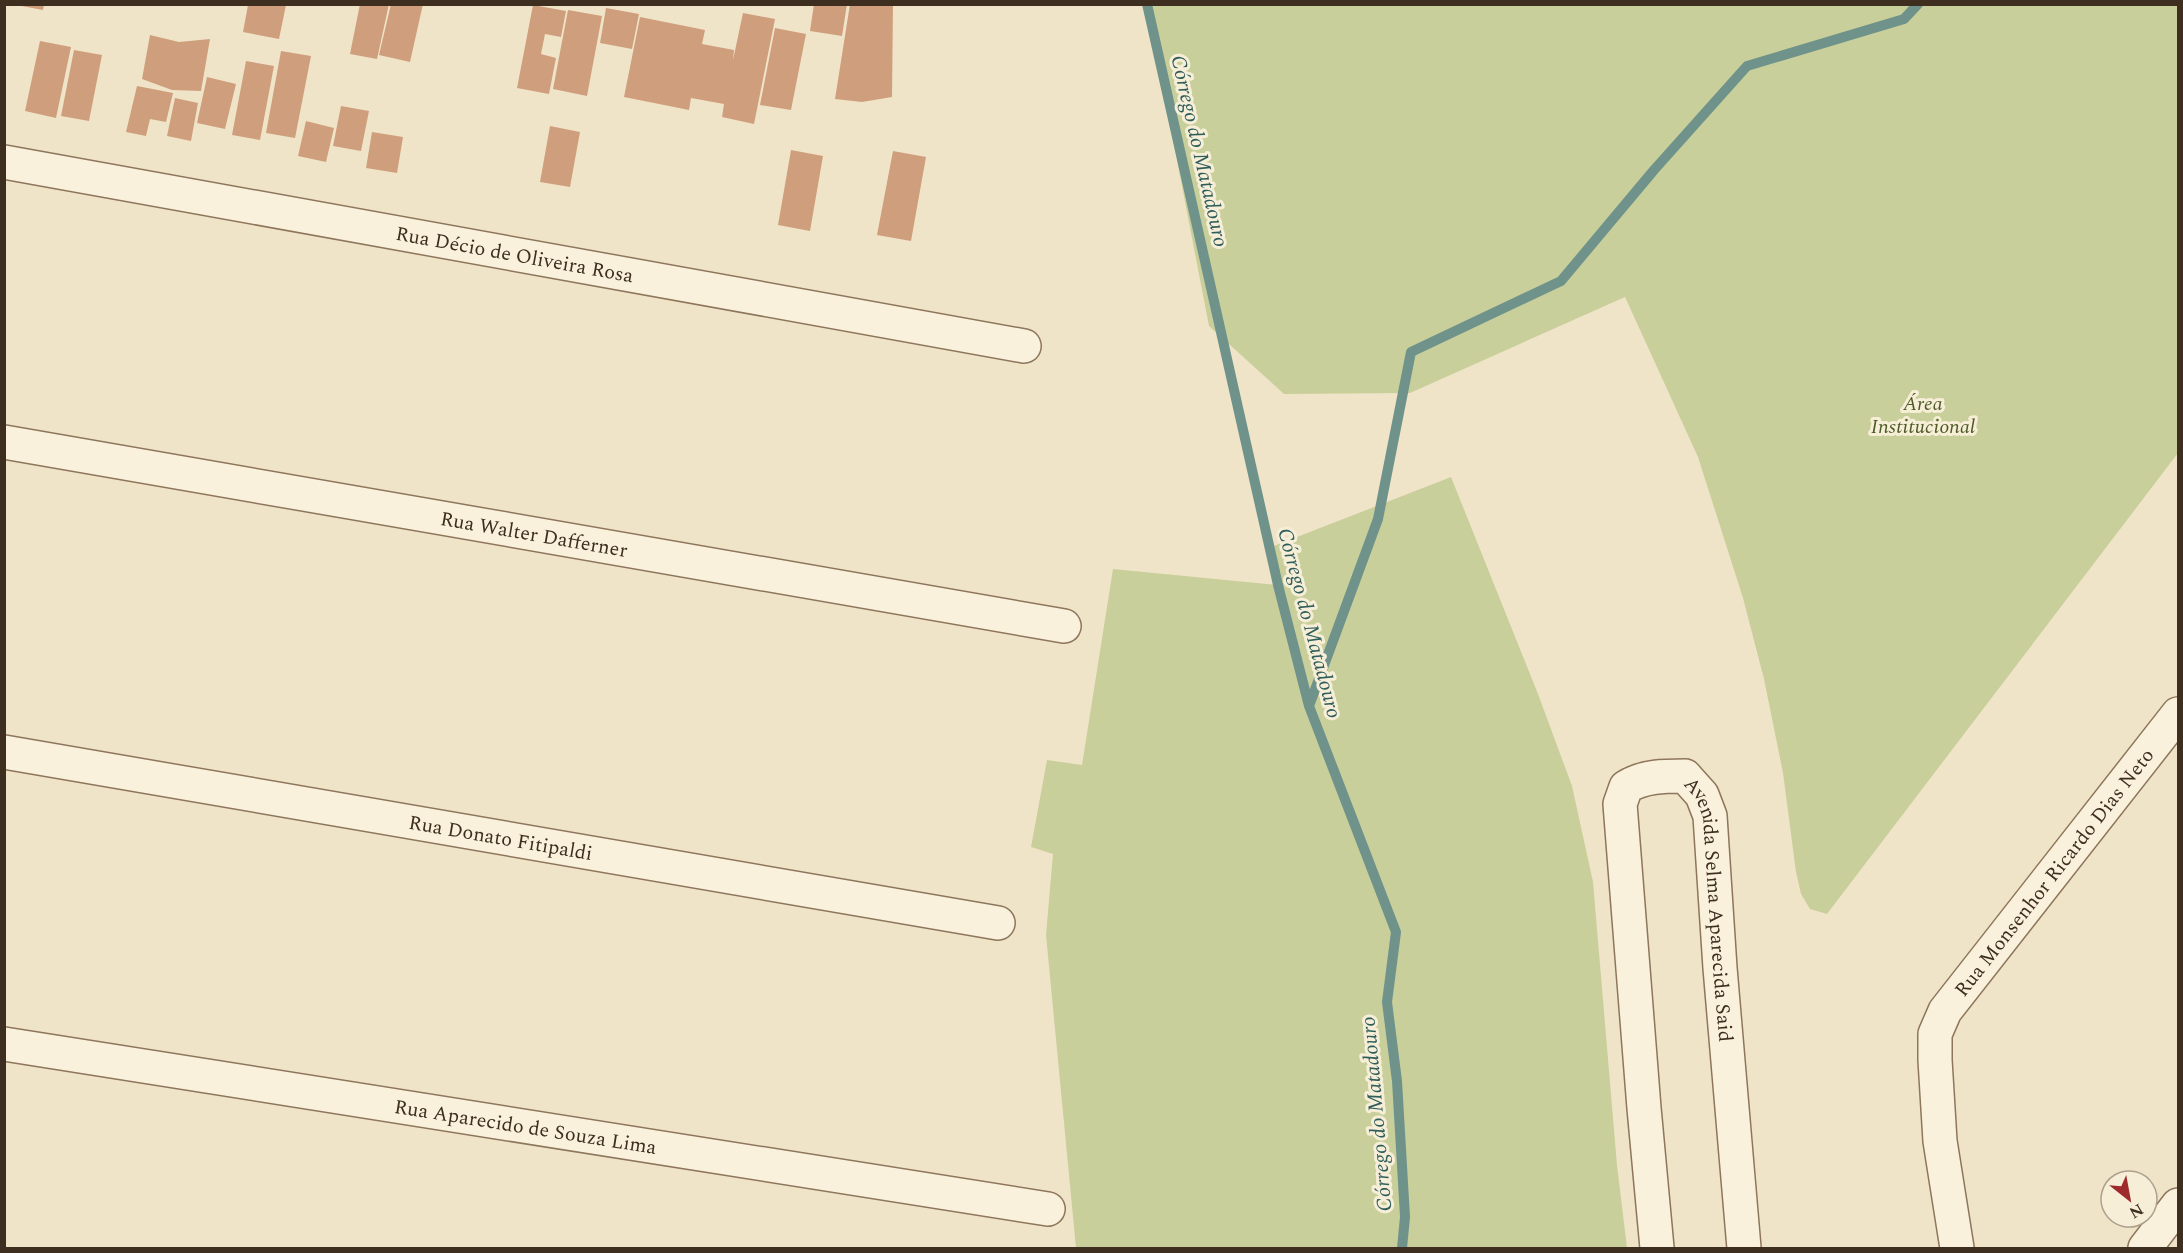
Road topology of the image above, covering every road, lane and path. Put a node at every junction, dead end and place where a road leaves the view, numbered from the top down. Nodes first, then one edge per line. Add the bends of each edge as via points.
1 (4, 162) edge
2 (1024, 346) dead end
3 (4, 442) edge
4 (1064, 626) dead end
5 (2178, 714) edge
6 (4, 752) edge
7 (998, 923) dead end
8 (4, 1044) edge
9 (2178, 1205) edge
10 (1048, 1209) dead end
11 (1657, 1248) edge
12 (1744, 1248) edge
13 (1957, 1248) edge
14 (2145, 1248) edge

1 - 2 street, Rua Décio de Oliveira Rosa
3 - 4 street, Rua Walter Dafferner
5 - 13 street, Rua Monsenhor Ricardo Dias Neto via 1945,1011 1935,1034 1940,1141
6 - 7 street, Rua Donato Fitipaldi
8 - 10 street, Rua Aparecido de Souza Lima
9 - 14 street
11 - 12 street, Avenida Selma Aparecida Said via 1620,804 1626,787 1636,780 1685,776 1702,795 1710,816

